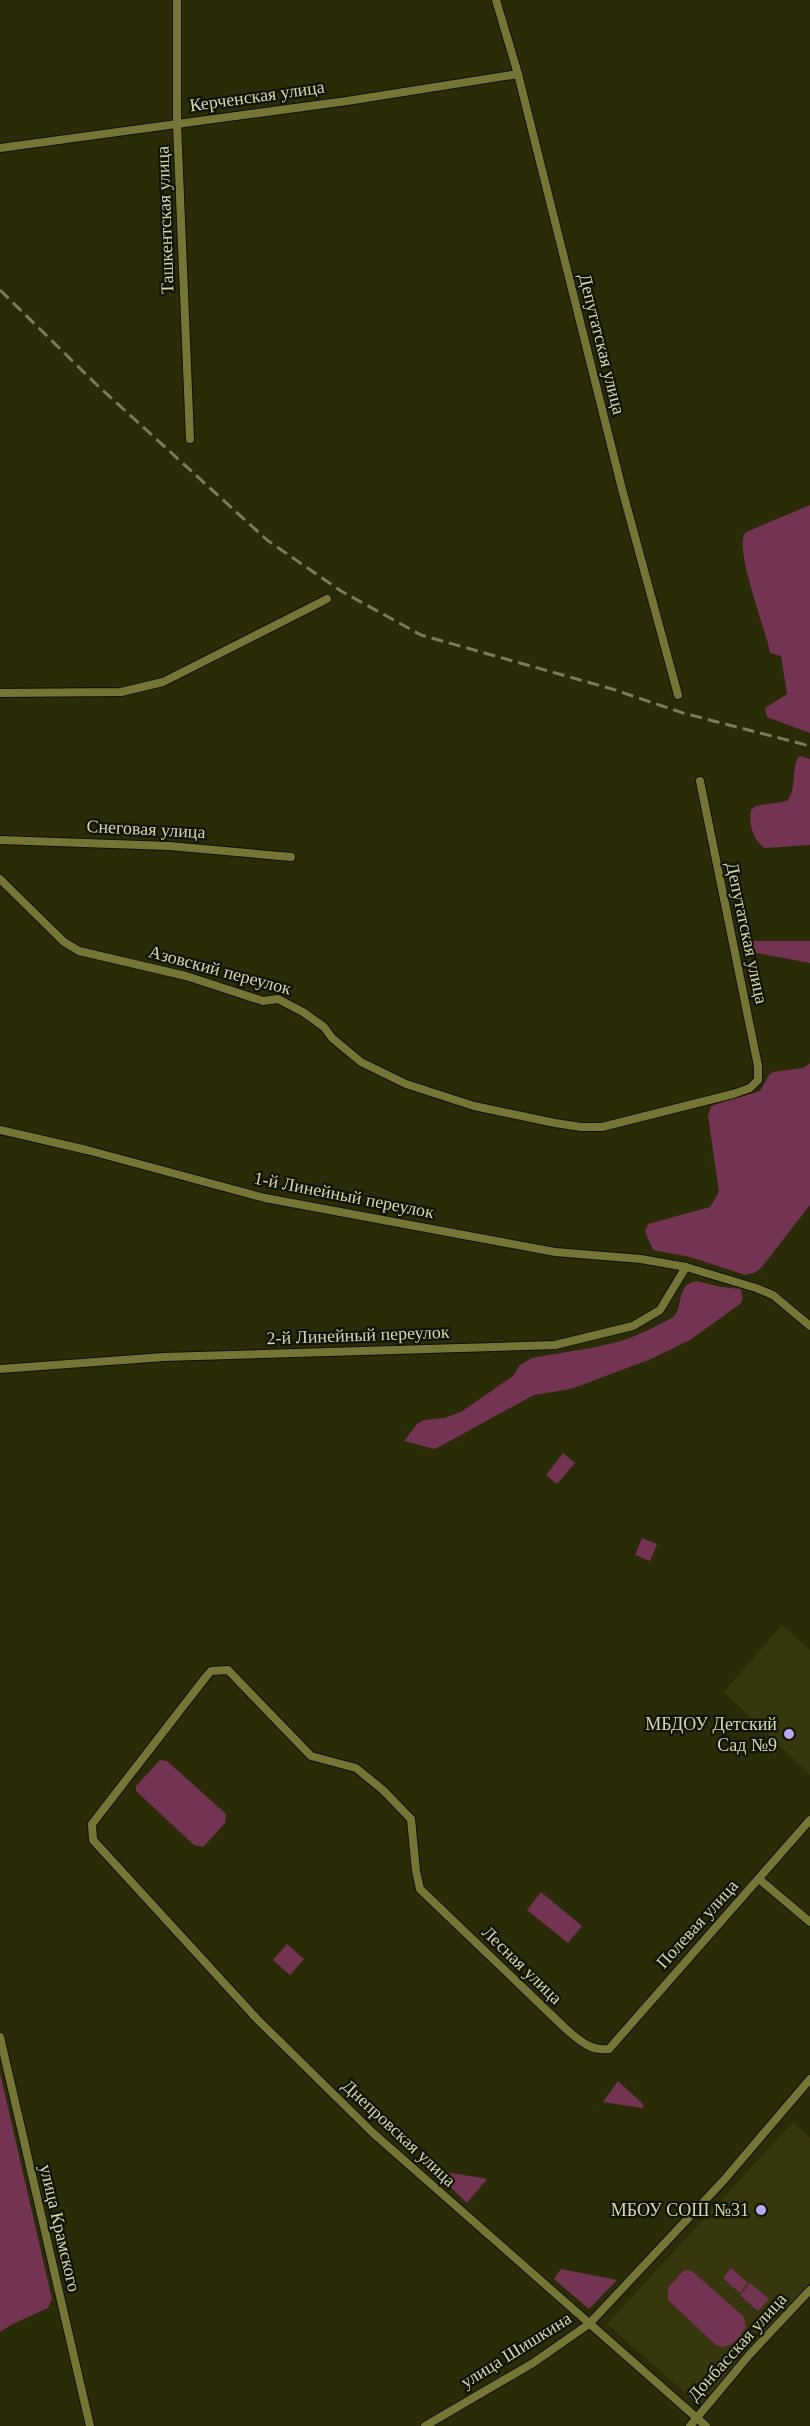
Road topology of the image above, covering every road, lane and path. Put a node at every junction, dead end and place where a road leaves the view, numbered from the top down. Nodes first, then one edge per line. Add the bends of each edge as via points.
1 (177, 0) edge
2 (496, 0) edge
3 (518, 74) junction
4 (177, 124) junction
5 (0, 148) edge
6 (190, 439) dead end
7 (327, 599) dead end
8 (0, 693) edge
9 (678, 695) dead end
10 (700, 781) dead end
11 (0, 840) edge
12 (291, 857) dead end
13 (0, 879) edge
14 (750, 1088) joint
15 (0, 1130) edge
16 (686, 1268) junction
17 (810, 1326) edge
18 (0, 1369) edge
19 (810, 1820) edge
20 (93, 1840) joint
21 (759, 1879) junction
22 (810, 1922) edge
23 (0, 2037) edge
24 (609, 2049) joint
25 (810, 2079) edge
26 (810, 2290) edge
27 (589, 2324) junction
28 (696, 2417) junction
29 (90, 2426) edge
30 (425, 2426) edge
31 (690, 2426) edge
32 (706, 2426) edge

1 - 4 street, Ташкентская улица
2 - 3 street, Депутатская улица
3 - 4 street, Керченская улица
3 - 9 street, Депутатская улица
4 - 5 street, Керченская улица
4 - 6 street, Ташкентская улица
7 - 8 street via 163,682 121,692
10 - 14 street, Депутатская улица via 758,1066 758,1080
11 - 12 street, Снеговая улица via 169,846
13 - 14 street, Азовский переулок via 78,951 186,976 262,1001 278,999 324,1027 361,1062 406,1084 474,1106 555,1123 602,1127
15 - 16 street, 1-й Линейный переулок via 265,1198 555,1252 641,1259
16 - 17 street, 1-й Линейный переулок via 773,1295
16 - 18 street, 2-й Линейный переулок via 660,1310 633,1326 555,1345 164,1357
19 - 21 street, Полевая улица
20 - 24 street, Лесная улица via 92,1824 161,1733 212,1671 228,1670 311,1756 356,1768 383,1790 411,1819 420,1889 581,2043 596,2050
20 - 27 street, Днепровская улица via 258,2020 373,2133
21 - 22 street
21 - 24 street, Полевая улица
23 - 29 street, улица Крамского
25 - 27 street, улица Шишкина via 724,2180
26 - 28 street, Донбасская улица
27 - 28 street, Днепровская улица
27 - 30 street, улица Шишкина via 533,2363
28 - 31 street, Донбасская улица
28 - 32 street, Днепровская улица

